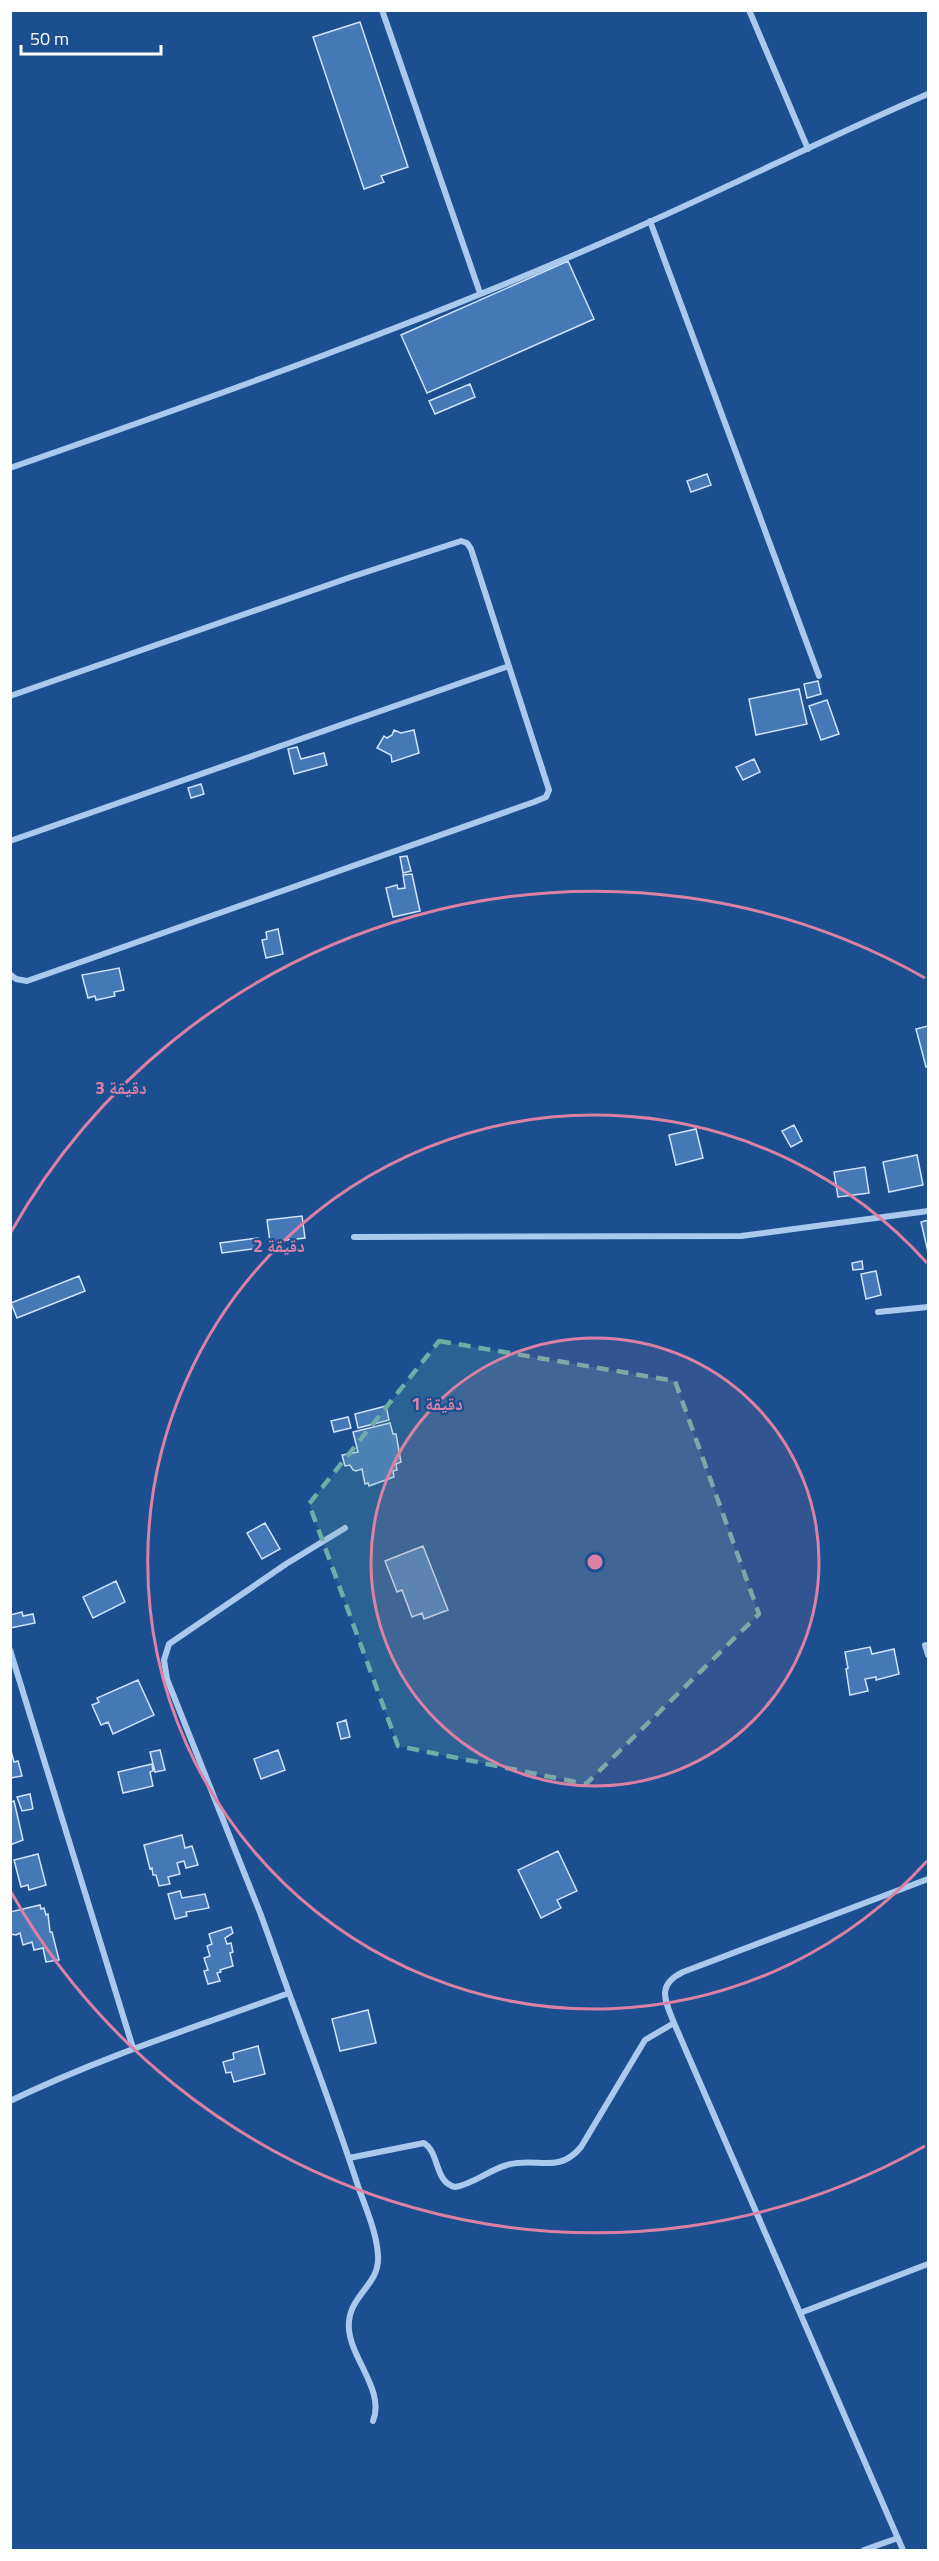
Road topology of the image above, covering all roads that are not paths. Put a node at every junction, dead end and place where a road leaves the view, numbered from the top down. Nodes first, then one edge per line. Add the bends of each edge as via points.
1 (382, 10) edge
2 (749, 10) edge
3 (928, 94) edge
4 (808, 149) junction
5 (650, 221) junction
6 (480, 293) junction
7 (10, 468) edge
8 (509, 666) junction
9 (819, 676) dead end
10 (10, 696) edge
11 (10, 841) edge
12 (10, 974) edge
13 (928, 1211) edge
14 (354, 1237) dead end
15 (928, 1307) edge
16 (878, 1312) dead end
17 (345, 1528) dead end
18 (925, 1645) dead end
19 (10, 1650) edge
20 (928, 1655) edge
21 (928, 1880) edge
22 (290, 1993) junction
23 (674, 2023) junction
24 (133, 2048) junction
25 (10, 2101) edge
26 (349, 2158) junction
27 (928, 2265) edge
28 (800, 2313) junction
29 (372, 2421) dead end
30 (898, 2538) junction
31 (864, 2550) edge
32 (903, 2550) edge

1 - 6 street
2 - 4 street
3 - 4 street
4 - 5 street
5 - 6 street
5 - 9 street
6 - 7 street via 225,393
8 - 10 street via 471,549 461,541
8 - 11 street
8 - 12 street via 549,790 546,797 27,981
13 - 14 street via 741,1236
15 - 16 street
17 - 22 street via 168,1644 164,1660 167,1680
18 - 20 street
19 - 24 street
21 - 23 street via 673,1977 665,1986 665,1995
22 - 24 street
22 - 26 street
23 - 26 street via 645,2040 581,2147 564,2162 508,2164 455,2187 444,2181 430,2147 424,2143
23 - 28 street
24 - 25 street
26 - 29 street via 379,2259 376,2272 349,2315 350,2334 375,2403
27 - 28 street
28 - 30 street
30 - 31 street
30 - 32 street

